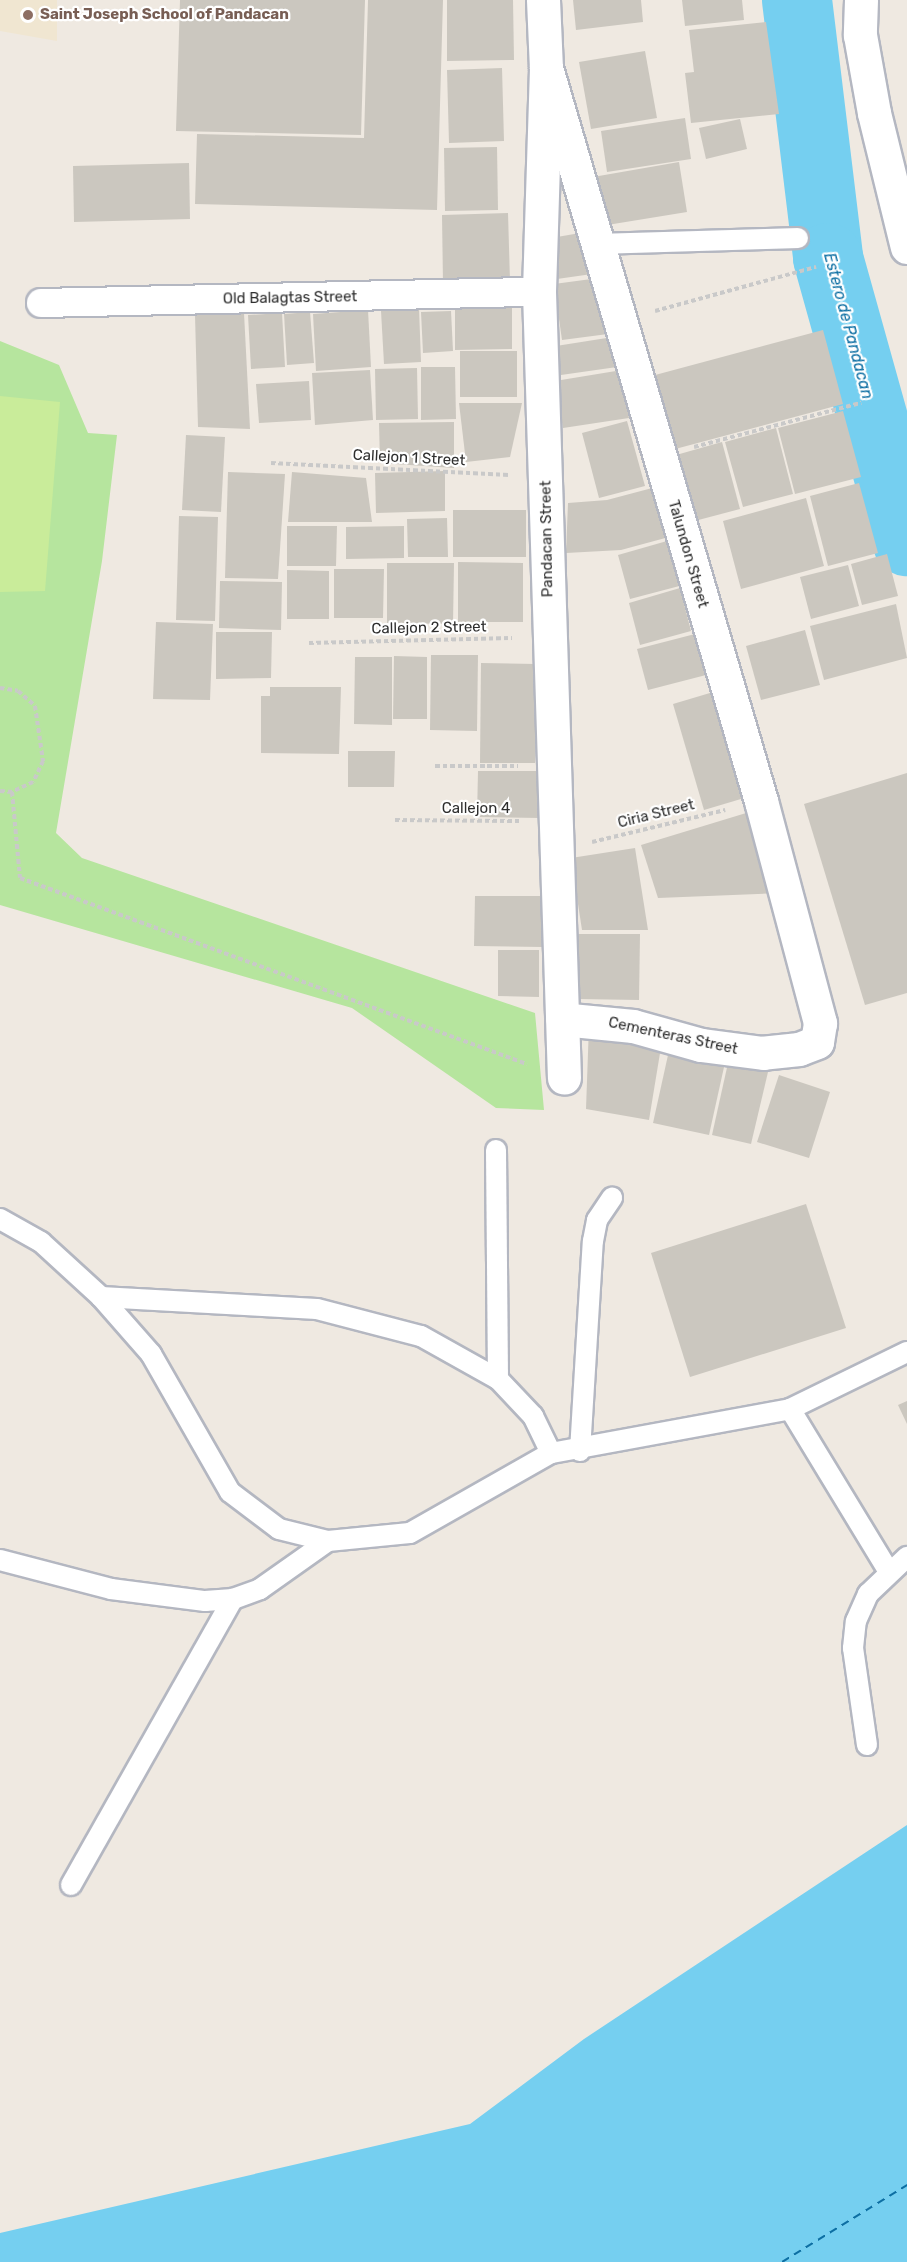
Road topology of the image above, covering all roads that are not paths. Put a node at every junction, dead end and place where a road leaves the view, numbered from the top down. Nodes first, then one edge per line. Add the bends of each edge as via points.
1 (543, 0) edge
2 (861, 0) edge
3 (546, 68) junction
4 (798, 238) dead end
5 (598, 244) junction
6 (907, 247) edge
7 (539, 292) junction
8 (41, 303) dead end
9 (562, 1019) junction
10 (817, 1042) joint
11 (564, 1078) road end
12 (496, 1150) dead end
13 (612, 1198) dead end
14 (0, 1219) edge
15 (101, 1297) junction
16 (907, 1352) edge
17 (498, 1379) junction
18 (790, 1409) junction
19 (580, 1451) junction
20 (551, 1453) junction
21 (328, 1541) junction
22 (907, 1557) edge
23 (0, 1560) edge
24 (889, 1572) junction
25 (233, 1599) junction
26 (867, 1745) dead end
27 (71, 1885) dead end

1 - 3 street, Pandacan Street
2 - 6 street via 860,35 874,113
3 - 5 street, Talundon Street
3 - 7 street, Pandacan Street
4 - 5 lane
5 - 10 street, Talundon Street via 760,801 820,1023
7 - 8 street, Old Balagtas Street
7 - 9 street, Pandacan Street
9 - 10 street, Cementeras Street via 633,1026 701,1045 763,1053 799,1049
9 - 11 street, Pandacan Street
12 - 17 lane
13 - 19 lane via 597,1220 593,1241
14 - 15 lane via 41,1242
15 - 17 lane via 317,1309 421,1336
15 - 21 lane via 151,1354 230,1492 279,1529
16 - 18 lane
17 - 20 lane via 532,1416
18 - 19 lane
18 - 24 lane
19 - 20 lane
20 - 21 lane via 410,1533
21 - 25 lane via 260,1589
22 - 24 lane
23 - 25 lane via 111,1589 205,1601
24 - 26 lane via 868,1594 856,1621 853,1648
25 - 27 lane

